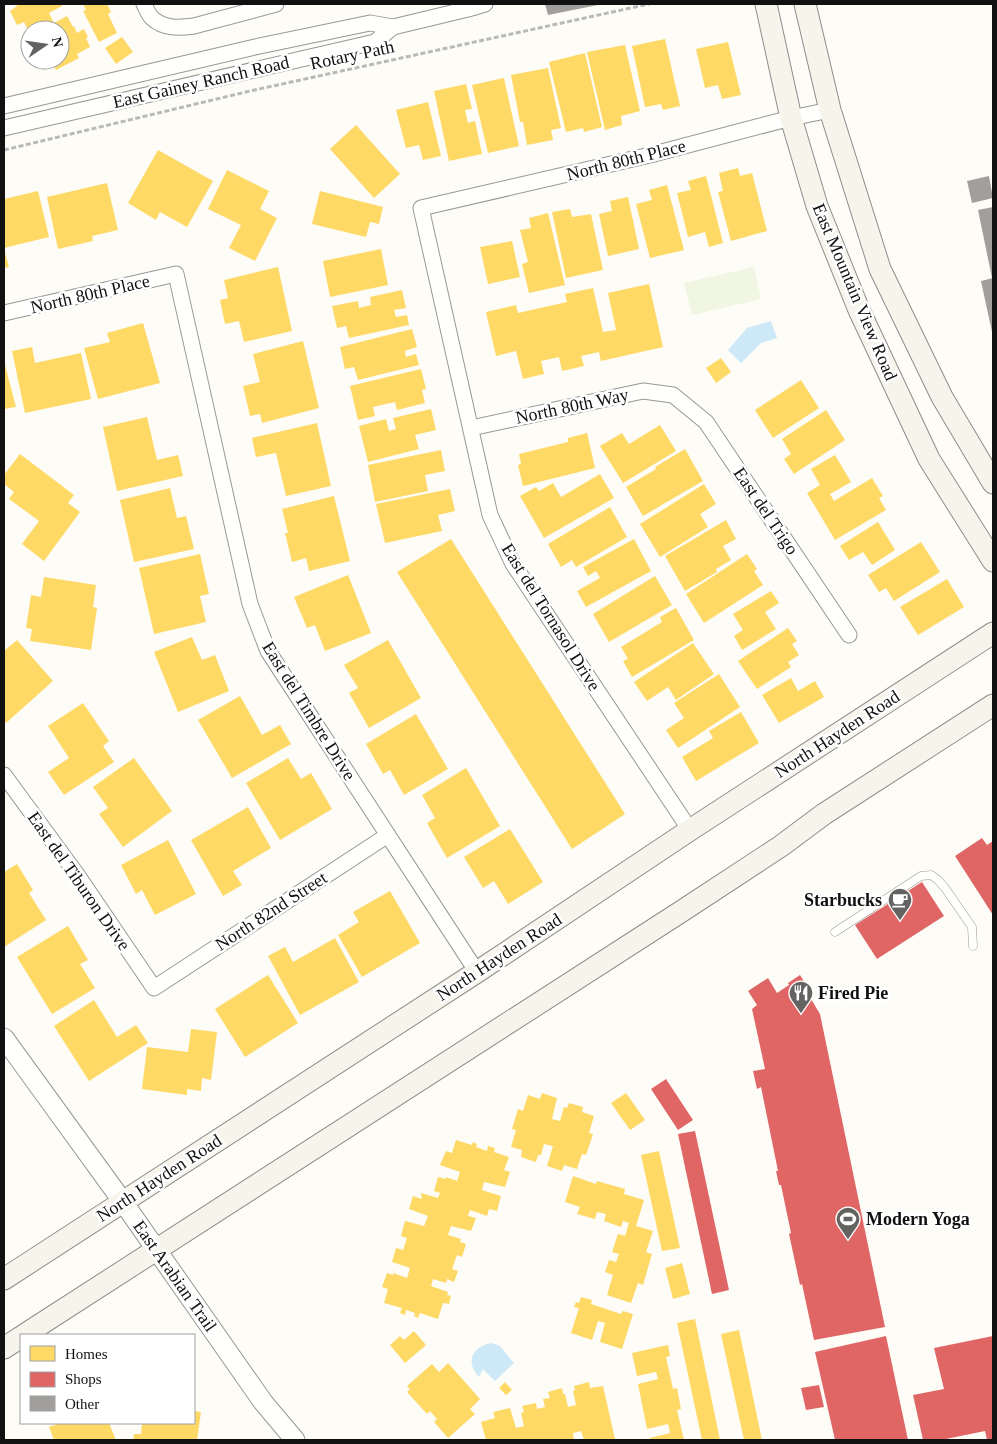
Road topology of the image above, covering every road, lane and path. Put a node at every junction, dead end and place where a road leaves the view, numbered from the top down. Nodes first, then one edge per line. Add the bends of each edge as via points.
1 (144, 4) edge
2 (276, 4) edge
3 (486, 4) edge
4 (649, 4) edge
5 (766, 4) edge
6 (805, 4) edge
7 (393, 27) junction
8 (4, 106) edge
9 (830, 110) junction
10 (791, 118) junction
11 (4, 128) edge
12 (4, 150) edge
13 (421, 208) joint
14 (176, 274) joint
15 (4, 314) edge
16 (673, 396) joint
17 (471, 428) junction
18 (993, 483) edge
19 (993, 561) edge
20 (993, 633) edge
21 (849, 635) dead end
22 (993, 705) edge
23 (4, 775) edge
24 (690, 830) junction
25 (388, 835) junction
26 (835, 932) dead end
27 (973, 946) dead end
28 (477, 972) junction
29 (154, 988) joint
30 (4, 1038) edge
31 (123, 1202) junction
32 (156, 1250) junction
33 (4, 1279) edge
34 (26, 1334) edge
35 (20, 1338) edge
36 (4, 1348) edge
37 (295, 1440) edge

1 - 2 street via 151,17 164,26 180,28
3 - 7 street, East Gainey Ranch Road
4 - 12 path, Rotary Path via 250,91
5 - 10 main road, East Mountain View Road
6 - 9 main road, East Mountain View Road
7 - 8 street, East Gainey Ranch Road via 370,23
7 - 11 street, East Gainey Ranch Road via 375,42
9 - 10 street, North 80th Place
9 - 18 main road, East Mountain View Road via 880,269 942,397
10 - 13 street, North 80th Place via 650,155
10 - 19 main road, East Mountain View Road via 817,206 859,310 929,458
13 - 17 street, East del Tornasol Drive
14 - 15 street, North 80th Place
14 - 25 street, East del Timbre Drive via 250,604 268,651
16 - 17 street, North 80th Way via 643,390
16 - 21 street, East del Trigo via 706,422
17 - 24 street, East del Tornasol Drive via 490,515 513,564
20 - 24 main road, North Hayden Road
22 - 32 main road via 682,911
23 - 29 street, East del Tiburon Drive
24 - 28 main road, North Hayden Road
25 - 28 street, East del Timbre Drive
25 - 29 street, North 82nd Street
26 - 27 lane via 921,876 931,875 946,888 972,927
28 - 31 main road, North Hayden Road
30 - 31 street, East Arabian Trail
31 - 32 street, East Arabian Trail
31 - 33 main road, North Hayden Road
32 - 34 main road
32 - 37 street, East Arabian Trail via 264,1402
35 - 36 main road

